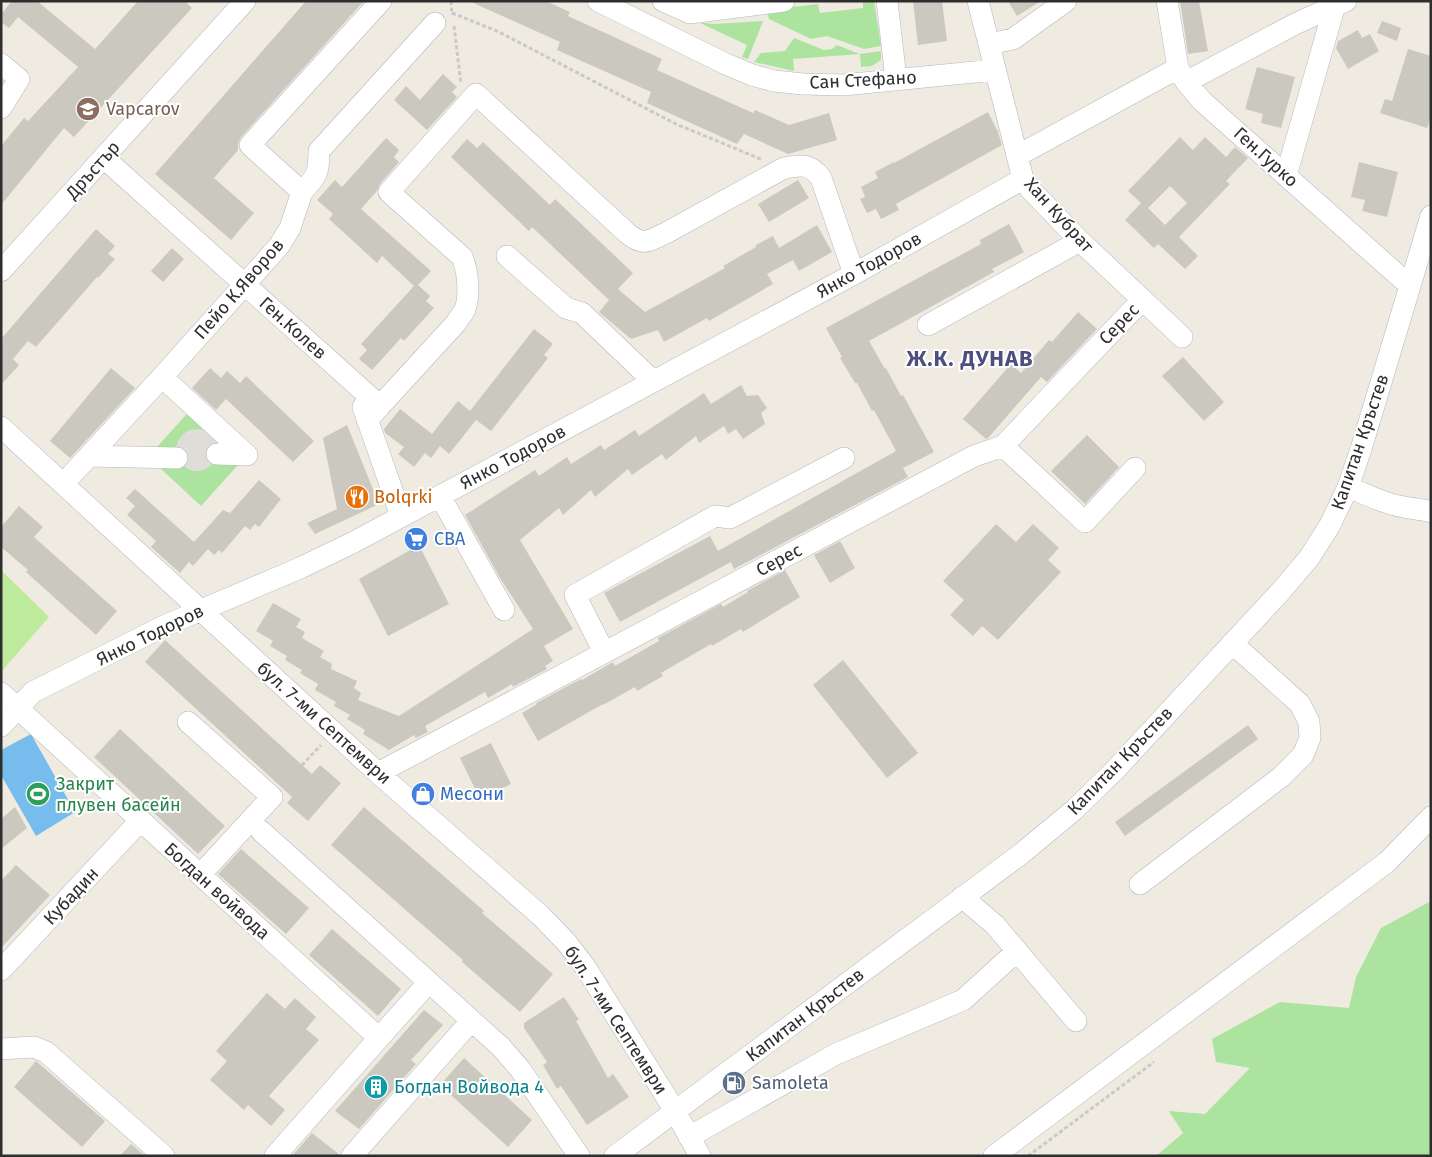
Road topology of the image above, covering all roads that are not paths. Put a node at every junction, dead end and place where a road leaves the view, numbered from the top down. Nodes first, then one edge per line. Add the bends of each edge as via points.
1 (381, 1) edge
2 (598, 1) edge
3 (664, 1) edge
4 (784, 1) edge
5 (886, 1) edge
6 (978, 1) edge
7 (1066, 1) edge
8 (1167, 1) edge
9 (236, 4) edge
10 (1340, 4) edge
11 (444, 18) road end
12 (989, 44) junction
13 (1, 64) edge
14 (995, 70) junction
15 (1182, 75) junction
16 (896, 80) junction
17 (1, 108) edge
18 (1017, 156) junction
19 (104, 158) junction
20 (1286, 176) junction
21 (1023, 179) junction
22 (302, 192) junction
23 (1431, 216) edge
24 (1080, 241) junction
25 (508, 256) dead end
26 (1, 271) edge
27 (854, 274) junction
28 (244, 285) junction
29 (1410, 286) junction
30 (1142, 300) junction
31 (928, 325) dead end
32 (1182, 338) dead end
33 (162, 377) junction
34 (653, 381) junction
35 (373, 413) junction
36 (1, 427) edge
37 (1003, 446) junction
38 (217, 454) dead end
39 (88, 456) junction
40 (177, 458) dead end
41 (844, 458) dead end
42 (1135, 468) dead end
43 (64, 484) junction
44 (1348, 488) junction
45 (440, 496) junction
46 (1431, 512) edge
47 (401, 516) junction
48 (201, 610) junction
49 (504, 610) dead end
50 (1232, 643) junction
51 (604, 652) junction
52 (1, 693) edge
53 (18, 708) junction
54 (188, 722) dead end
55 (1, 726) edge
56 (378, 773) junction
57 (1431, 817) edge
58 (140, 821) junction
59 (261, 831) dead end
60 (200, 875) junction
61 (1140, 884) dead end
62 (962, 897) junction
63 (1017, 951) junction
64 (1, 970) edge
65 (428, 983) junction
66 (471, 1021) junction
67 (1076, 1021) dead end
68 (379, 1038) junction
69 (1, 1049) edge
70 (675, 1111) junction
71 (689, 1138) junction
72 (164, 1156) edge
73 (275, 1156) edge
74 (352, 1156) edge
75 (579, 1156) edge
76 (615, 1156) edge
77 (700, 1156) edge
78 (994, 1156) edge

1 - 22 street via 250,145
2 - 16 street, Сан Стефано via 726,64 774,81 843,84
3 - 4 street via 690,13
5 - 16 street
6 - 12 street, Хан Кубрат
7 - 12 street via 1013,39
8 - 15 street
9 - 19 street, Дръстър
10 - 15 street
10 - 20 street
11 - 22 street, Пейо К.Яворов via 320,151 315,178
12 - 14 street, Хан Кубрат
13 - 17 street via 19,79
14 - 16 street, Сан Стефано
14 - 18 street, Хан Кубрат
15 - 18 street
15 - 20 street, Ген.Гурко via 1202,101
18 - 21 street, Хан Кубрат
19 - 26 street, Дръстър
19 - 28 street, Ген.Колев
20 - 29 street, Ген.Гурко
21 - 24 street, Хан Кубрат
21 - 27 street, Янко Тодоров
22 - 28 street, Пейо К.Яворов via 290,228 279,246
23 - 29 street, Капитан Кръстев
24 - 30 street, Хан Кубрат
24 - 31 street
25 - 34 street via 566,308 582,313
27 - 34 street, Янко Тодоров
27 - 35 street via 821,178 808,167 784,168 666,233 641,242 627,233 476,94 389,192 462,257 466,266 467,302 464,312
28 - 33 street, Пейо К.Яворов
28 - 35 street, Ген.Колев via 357,386
29 - 44 street, Капитан Кръстев
30 - 32 street, Хан Кубрат
30 - 37 street, Серес
33 - 38 street via 247,455
33 - 39 street, Пейо К.Яворов
34 - 45 street, Янко Тодоров
35 - 47 street, Ген.Колев
36 - 43 street, бул. 7-ми Септември
37 - 42 street via 1085,522
37 - 51 street, Серес via 974,456
39 - 40 street
39 - 43 street, Пейо К.Яворов
41 - 51 street via 730,518 715,516 575,595
43 - 48 street, бул. 7-ми Септември
44 - 46 street via 1404,508
44 - 50 street, Капитан Кръстев via 1309,558
45 - 47 street, Янко Тодоров
45 - 49 street
47 - 48 street, Янко Тодоров via 300,568
48 - 53 street, Янко Тодоров via 33,692
48 - 56 street, бул. 7-ми Септември
50 - 61 street via 1300,704 1309,722 1310,738 1303,755 1281,777
50 - 62 street, Капитан Кръстев via 1074,810
51 - 56 street, Серес
52 - 53 street, Богдан войвода
53 - 55 street, Янко Тодоров
53 - 58 street, Богдан войвода
54 - 60 street via 272,798
56 - 70 street, бул. 7-ми Септември via 541,916 567,943
57 - 78 street via 1387,862
58 - 60 street, Богдан войвода
58 - 64 street, Кубадин
59 - 65 street
60 - 68 street, Богдан войвода
62 - 63 street via 995,925
62 - 70 street, Капитан Кръстев
63 - 67 street
63 - 71 street via 963,1000 836,1054
65 - 66 street
65 - 68 street
66 - 74 street
66 - 75 street via 520,1069
68 - 73 street
69 - 72 street via 34,1047 46,1052
70 - 71 street, бул. 7-ми Септември
70 - 76 street, Капитан Кръстев
71 - 77 street, бул. 7-ми Септември

